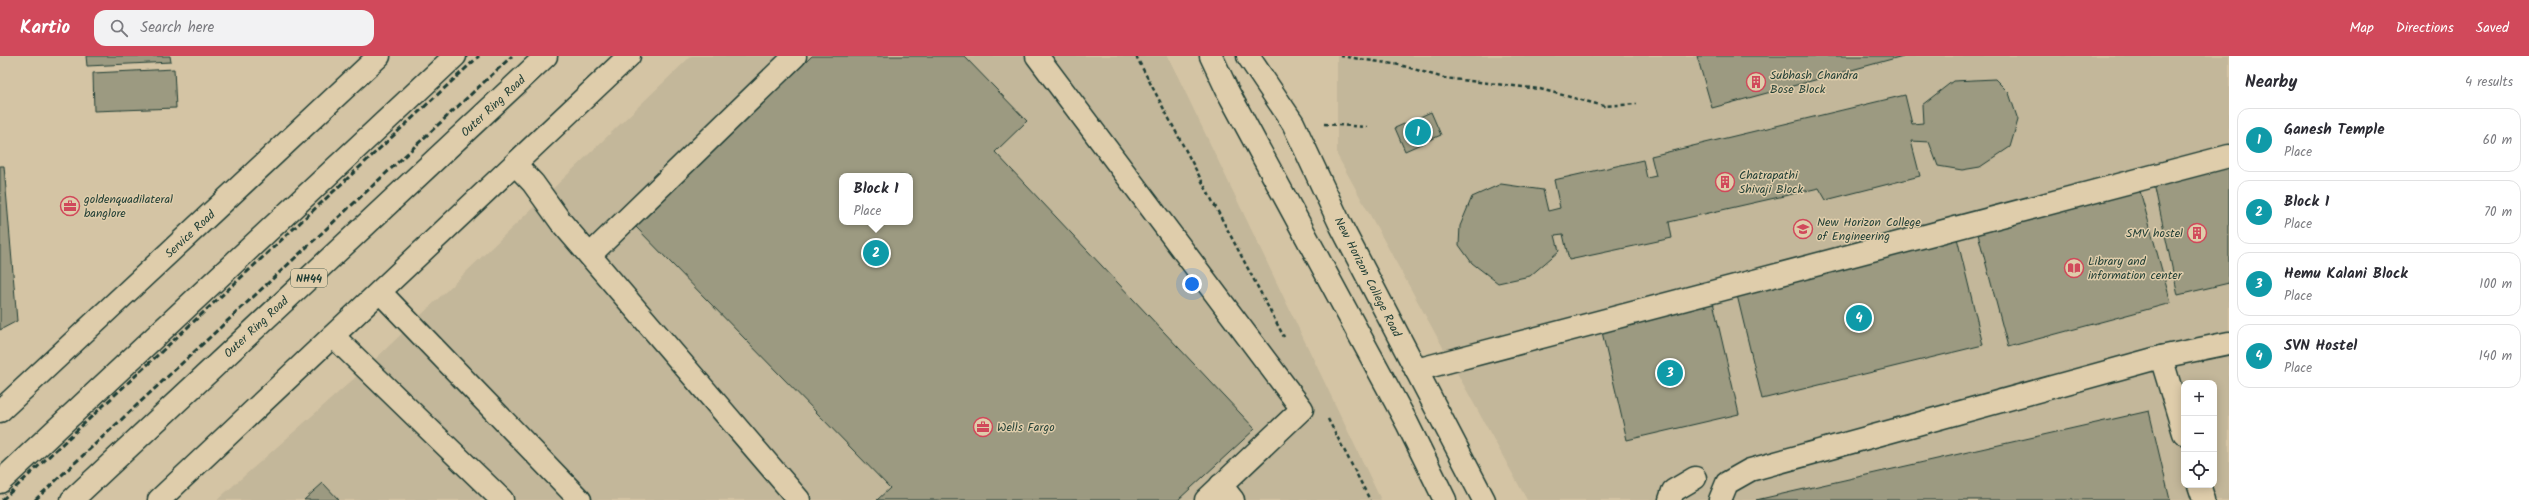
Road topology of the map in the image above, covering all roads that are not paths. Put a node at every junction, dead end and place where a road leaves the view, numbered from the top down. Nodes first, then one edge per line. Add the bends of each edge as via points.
1 (379, 56) edge
2 (455, 56) edge
3 (546, 56) edge
4 (629, 56) edge
5 (795, 56) edge
6 (1037, 56) edge
7 (1211, 56) edge
8 (1248, 56) edge
9 (2229, 156) edge
10 (515, 164) junction
11 (590, 256) junction
12 (380, 292) junction
13 (333, 336) junction
14 (2229, 343) edge
15 (2161, 357) junction
16 (1416, 370) junction
17 (0, 411) edge
18 (2181, 423) edge
19 (1695, 478) dead end
20 (0, 482) edge
21 (2200, 488) edge
22 (1227, 493) edge
23 (72, 500) edge
24 (159, 500) edge
25 (502, 500) edge
26 (580, 500) edge
27 (799, 500) edge
28 (1206, 500) edge
29 (1445, 500) edge
30 (1484, 500) edge
31 (1670, 500) edge
32 (1720, 500) edge
33 (2204, 500) edge

1 - 17 main road, Service Road
2 - 20 main road
3 - 23 main road, Outer Ring Road / NH44
4 - 10 main road
5 - 11 main road
6 - 22 main road via 1302,409
7 - 29 main road via 1407,423
8 - 16 main road, New Horizon College Road via 1293,123 1341,226
9 - 16 main road
10 - 11 main road
10 - 12 main road
11 - 27 main road
12 - 13 main road
12 - 26 main road
13 - 24 main road
13 - 25 main road
14 - 15 main road
15 - 18 main road
15 - 32 main road via 1750,470 1728,483
16 - 30 main road, New Horizon College Road
19 - 31 main road via 1673,491
21 - 33 main road
22 - 28 main road

